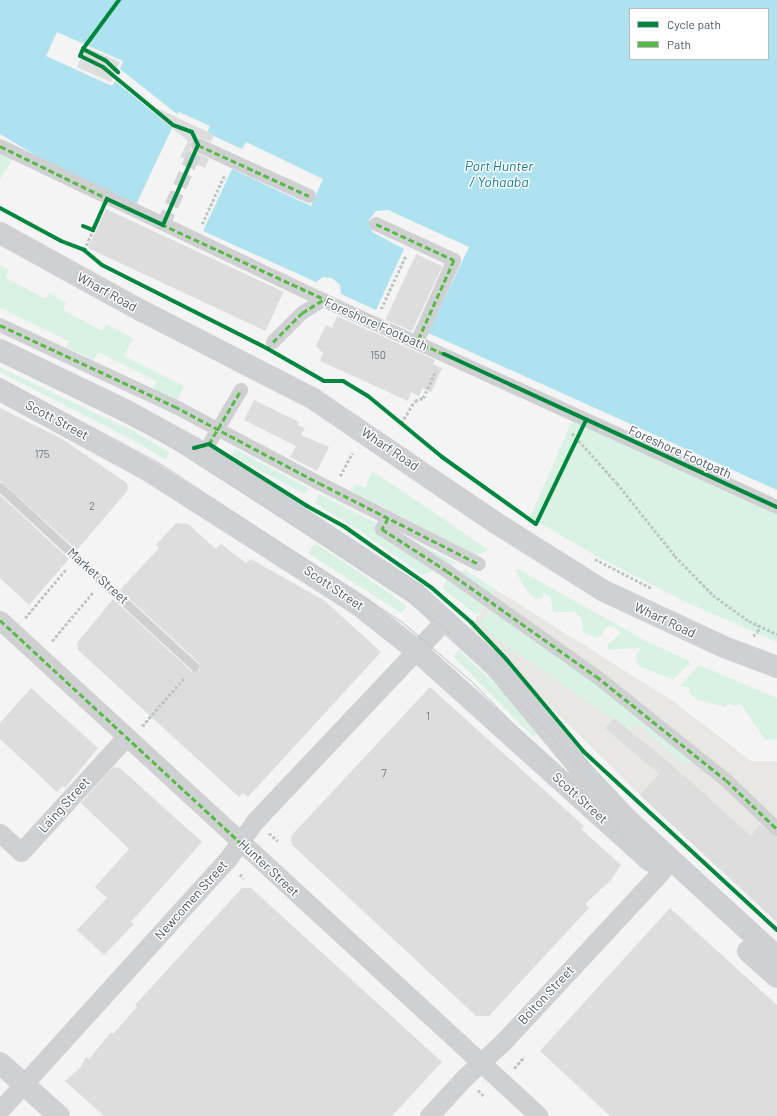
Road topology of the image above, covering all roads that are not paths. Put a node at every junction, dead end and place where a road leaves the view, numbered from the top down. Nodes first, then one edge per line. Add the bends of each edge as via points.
1 (198, 145) dead end
2 (0, 146) edge
3 (309, 196) dead end
4 (376, 224) dead end
5 (0, 233) edge
6 (323, 300) junction
7 (0, 324) edge
8 (273, 342) dead end
9 (417, 342) junction
10 (0, 350) edge
11 (0, 390) edge
12 (241, 390) dead end
13 (218, 429) junction
14 (209, 444) dead end
15 (0, 487) edge
16 (777, 507) edge
17 (388, 518) junction
18 (480, 564) dead end
19 (446, 619) junction
20 (7, 626) edge
21 (417, 651) junction
22 (195, 667) road end
23 (777, 668) edge
24 (131, 734) junction
25 (777, 828) edge
26 (0, 833) edge
27 (241, 843) junction
28 (662, 871) junction
29 (777, 957) edge
30 (777, 977) edge
31 (0, 1063) edge
32 (481, 1063) junction
33 (24, 1084) junction
34 (0, 1110) edge
35 (59, 1116) edge
36 (429, 1116) edge
37 (539, 1116) edge

1 - 3 street
2 - 6 street, Foreshore Footpath
4 - 9 street via 454,260
5 - 23 main road, Wharf Road via 312,398 604,591 724,647
6 - 8 street via 302,313
6 - 9 street, Foreshore Footpath
7 - 13 street
9 - 16 street, Foreshore Footpath
10 - 19 main road, Scott Street via 125,410 200,452 394,578
11 - 21 main road, Scott Street via 65,423 171,484 336,588
12 - 13 street
13 - 14 street
13 - 17 street
15 - 22 lane, Market Street
17 - 18 street
17 - 25 street via 382,529 471,587 596,676 726,780
19 - 21 street, Newcomen Street
19 - 29 main road, Scott Street via 496,667 582,771 641,833
20 - 24 street, Hunter Street
21 - 27 street, Newcomen Street via 255,821
21 - 28 main road, Scott Street
24 - 26 street, Laing Street via 21,852
24 - 27 street, Hunter Street
27 - 32 street, Hunter Street
27 - 33 street, Newcomen Street
28 - 30 main road, Scott Street
28 - 32 street, Bolton Street
31 - 33 main road
32 - 36 street, Bolton Street
32 - 37 street, Hunter Street
33 - 34 street, Newcomen Street
33 - 35 main road

